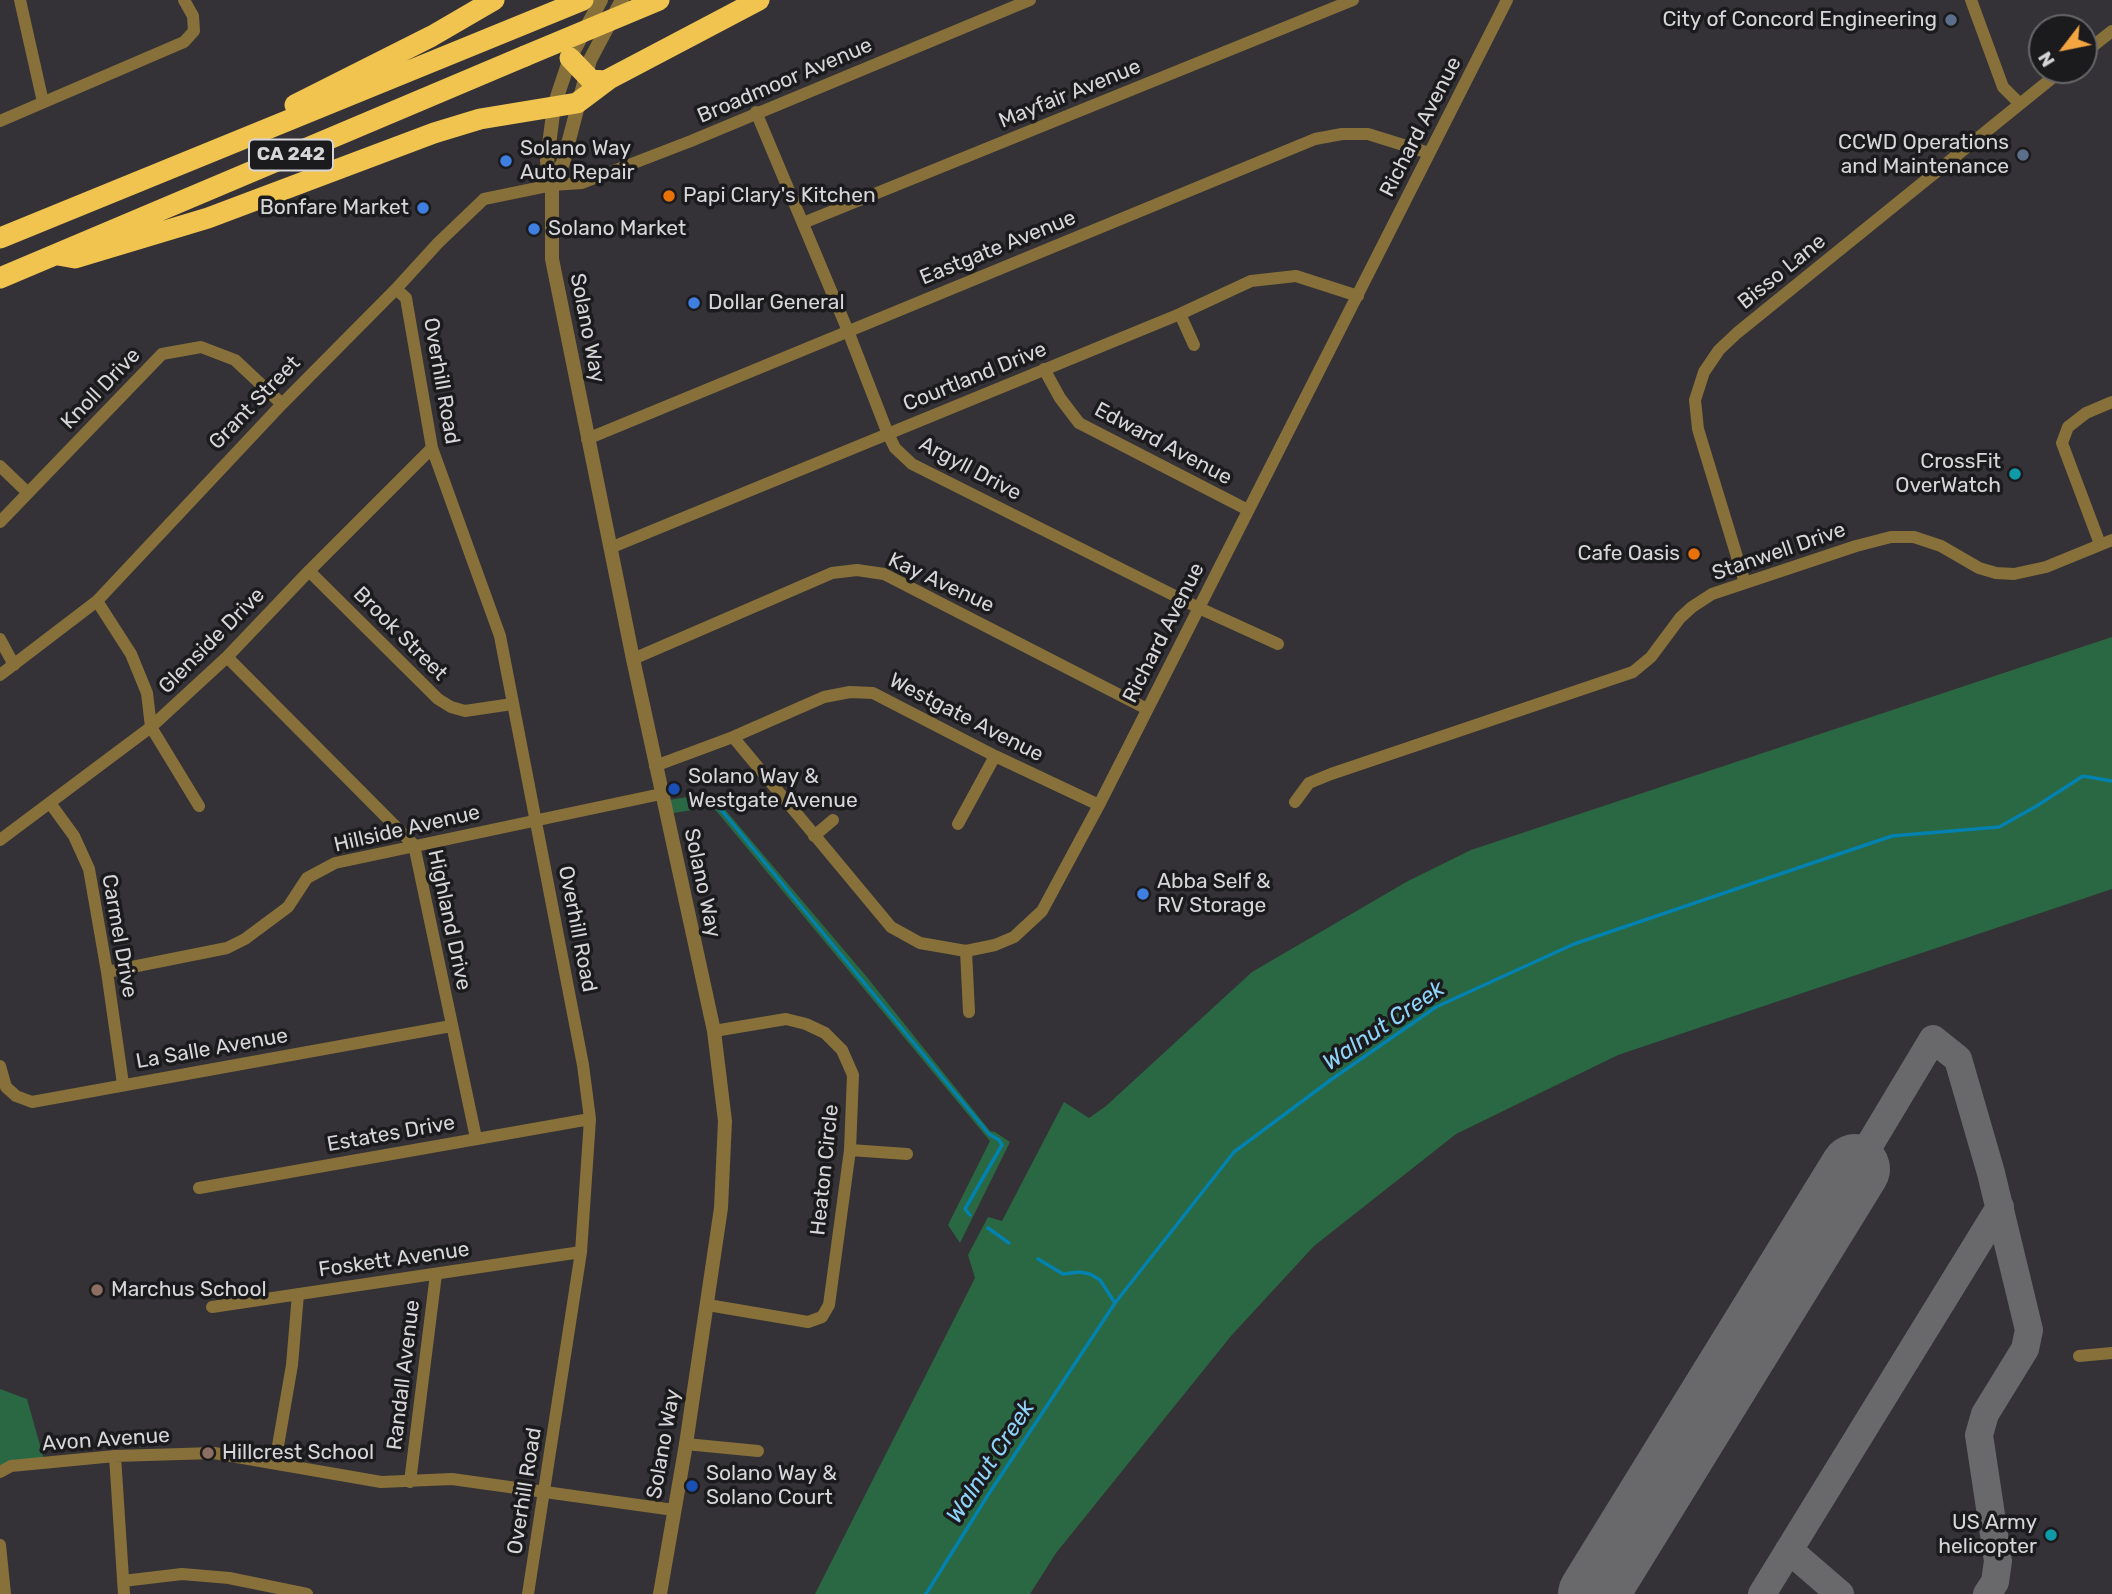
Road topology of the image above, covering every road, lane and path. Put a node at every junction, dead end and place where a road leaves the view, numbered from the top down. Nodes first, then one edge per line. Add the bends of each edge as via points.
1 (20, 0) edge
2 (184, 0) edge
3 (494, 0) edge
4 (583, 0) edge
5 (601, 0) edge
6 (622, 0) edge
7 (659, 0) edge
8 (759, 0) edge
9 (1030, 0) edge
10 (1353, 0) edge
11 (1507, 0) edge
12 (1971, 0) edge
13 (2112, 31) edge
14 (2098, 42) edge
15 (570, 58) junction
16 (595, 78) junction
17 (2045, 84) edge
18 (43, 102) junction
19 (577, 103) junction
20 (2020, 104) junction
21 (554, 106) junction
22 (756, 113) junction
23 (0, 121) edge
24 (1429, 153) junction
25 (187, 163) junction
26 (552, 185) junction
27 (803, 223) junction
28 (0, 238) edge
29 (58, 255) junction
30 (0, 278) edge
31 (396, 289) junction
32 (1359, 296) junction
33 (1180, 314) junction
34 (848, 331) junction
35 (1194, 345) dead end
36 (1044, 369) junction
37 (2112, 402) edge
38 (282, 404) junction
39 (888, 434) junction
40 (587, 439) junction
41 (432, 448) junction
42 (0, 466) edge
43 (27, 492) junction
44 (1248, 510) junction
45 (0, 522) edge
46 (2106, 542) edge
47 (610, 548) junction
48 (309, 571) junction
49 (1745, 583) junction
50 (97, 601) junction
51 (1199, 608) junction
52 (0, 639) edge
53 (1278, 644) dead end
54 (228, 657) junction
55 (632, 659) junction
56 (15, 664) junction
57 (0, 675) edge
58 (512, 704) junction
59 (1147, 709) junction
60 (151, 727) junction
61 (733, 737) junction
62 (995, 756) junction
63 (655, 766) junction
64 (661, 794) junction
65 (1295, 802) dead end
66 (50, 803) junction
67 (1099, 805) junction
68 (200, 806) dead end
69 (536, 819) junction
70 (833, 820) dead end
71 (958, 824) dead end
72 (814, 836) junction
73 (0, 840) edge
74 (414, 845) junction
75 (965, 951) junction
76 (107, 972) junction
77 (969, 1012) dead end
78 (451, 1026) junction
79 (714, 1031) junction
80 (0, 1066) edge
81 (123, 1084) junction
82 (590, 1119) junction
83 (476, 1138) junction
84 (850, 1150) junction
85 (907, 1154) dead end
86 (199, 1188) dead end
87 (581, 1252) junction
88 (436, 1274) junction
89 (298, 1294) junction
90 (708, 1304) junction
91 (212, 1307) dead end
92 (2112, 1353) edge
93 (2079, 1356) dead end
94 (686, 1444) junction
95 (758, 1451) dead end
96 (115, 1455) junction
97 (275, 1462) junction
98 (0, 1472) edge
99 (410, 1482) junction
100 (544, 1491) junction
101 (674, 1510) junction
102 (0, 1545) edge
103 (123, 1587) edge
104 (5, 1594) edge
105 (307, 1594) edge
106 (528, 1594) edge
107 (660, 1594) edge

1 - 18 street
2 - 18 street via 193,16 194,31 184,42
3 - 25 highway via 333,87 228,132
4 - 25 highway, CA 242
5 - 15 street
6 - 16 street via 590,60
7 - 29 highway, CA 242, bridge
8 - 16 highway
9 - 22 street, Broadmoor Avenue
10 - 27 street, Mayfair Avenue
11 - 24 street, Richard Avenue
12 - 20 street via 2003,87
13 - 14 street
15 - 16 highway
15 - 21 street
16 - 19 highway
17 - 20 street, Bisso Lane
18 - 23 street
19 - 21 highway
19 - 26 street via 563,163
20 - 49 street, Bisso Lane via 1737,333 1704,372 1695,400 1698,429
21 - 26 street via 547,161
21 - 29 highway via 434,133 247,204 75,258
22 - 26 street, Broadmoor Avenue via 582,183
22 - 27 street, Argyll Drive
24 - 32 street, Richard Avenue
24 - 34 street, Eastgate Avenue via 1368,134 1315,139
25 - 28 highway, CA 242
26 - 31 street, Grant Street via 484,199
26 - 40 street, Solano Way via 552,259
27 - 34 street, Argyll Drive
29 - 30 highway, CA 242
31 - 38 street, Grant Street
31 - 41 street, Overhill Road via 406,298
32 - 33 street, Courtland Drive via 1296,276 1251,281
32 - 44 street, Richard Avenue
33 - 35 street
33 - 36 street, Courtland Drive
34 - 39 street, Argyll Drive
34 - 40 street, Eastgate Avenue
36 - 39 street, Courtland Drive
36 - 44 street, Edward Avenue via 1079,423
37 - 46 street via 2068,427 2062,443
38 - 43 street, Knoll Drive via 235,360 201,347 162,354
38 - 50 street, Grant Street
39 - 47 street, Courtland Drive
39 - 51 street, Argyll Drive via 912,464
40 - 47 street, Solano Way
41 - 48 street, Glenside Drive
41 - 58 street, Overhill Road via 500,636
42 - 43 street
43 - 45 street, Knoll Drive
44 - 51 street, Richard Avenue
46 - 49 street, Stanwell Drive via 2046,567 2014,574 1979,568 1914,537 1891,537
47 - 55 street, Solano Way
48 - 54 street, Glenside Drive
48 - 58 street, Brook Street via 451,708 465,711
49 - 65 street, Stanwell Drive via 1712,594 1692,607 1633,672 1331,774 1309,783
50 - 56 street, Grant Street
50 - 60 street via 131,654 147,693
51 - 53 street, Argyll Drive
51 - 59 street, Richard Avenue
52 - 56 street
54 - 60 street, Glenside Drive
54 - 74 street, Highland Drive
55 - 59 street, Kay Avenue via 832,573 857,570 884,573
55 - 63 street, Solano Way
56 - 57 street, Grant Street
58 - 69 street, Overhill Road
59 - 67 street, Richard Avenue
60 - 66 street, Glenside Drive
60 - 68 street
61 - 62 street, Westgate Avenue via 824,697 873,693
61 - 63 street, Westgate Avenue
61 - 72 street, Richard Avenue
62 - 67 street, Westgate Avenue
62 - 71 street
63 - 64 street, Solano Way
64 - 69 street, Hillside Avenue
64 - 79 street, Solano Way
66 - 73 street, Glenside Drive
66 - 76 street, Carmel Drive via 74,836 89,869
67 - 75 street, Richard Avenue via 1042,911 1014,937
69 - 74 street, Hillside Avenue
69 - 82 street, Overhill Road
70 - 72 street
72 - 75 street, Richard Avenue via 891,927 920,943
74 - 76 street, Hillside Avenue via 335,863 307,878 288,907 227,948
74 - 78 street, Highland Drive
75 - 77 street
76 - 81 street, Carmel Drive
78 - 81 street, La Salle Avenue
78 - 83 street, Highland Drive
79 - 84 street, Heaton Circle via 786,1019 825,1033 842,1050 853,1074
79 - 90 street, Solano Way via 725,1121 722,1208
80 - 81 street, La Salle Avenue via 6,1087 32,1102
82 - 83 street, Estates Drive
82 - 87 street, Overhill Road
83 - 86 street, Estates Drive
84 - 85 street
84 - 90 street, Heaton Circle via 829,1305 822,1317 808,1322
87 - 88 street, Foskett Avenue
87 - 100 street, Overhill Road
88 - 89 street, Foskett Avenue
88 - 99 street, Randall Avenue
89 - 91 street, Foskett Avenue
89 - 97 street via 292,1365
90 - 94 street, Solano Way
92 - 93 street
94 - 95 street
94 - 101 street, Solano Way
96 - 97 street, Avon Avenue via 214,1453
96 - 98 street, Avon Avenue via 11,1466
96 - 103 street
97 - 99 street, Avon Avenue via 382,1482
99 - 100 street, Avon Avenue via 452,1479
100 - 101 street, Avon Avenue
100 - 106 street, Overhill Road
101 - 107 street, Solano Way
102 - 104 street
103 - 105 street via 182,1574

